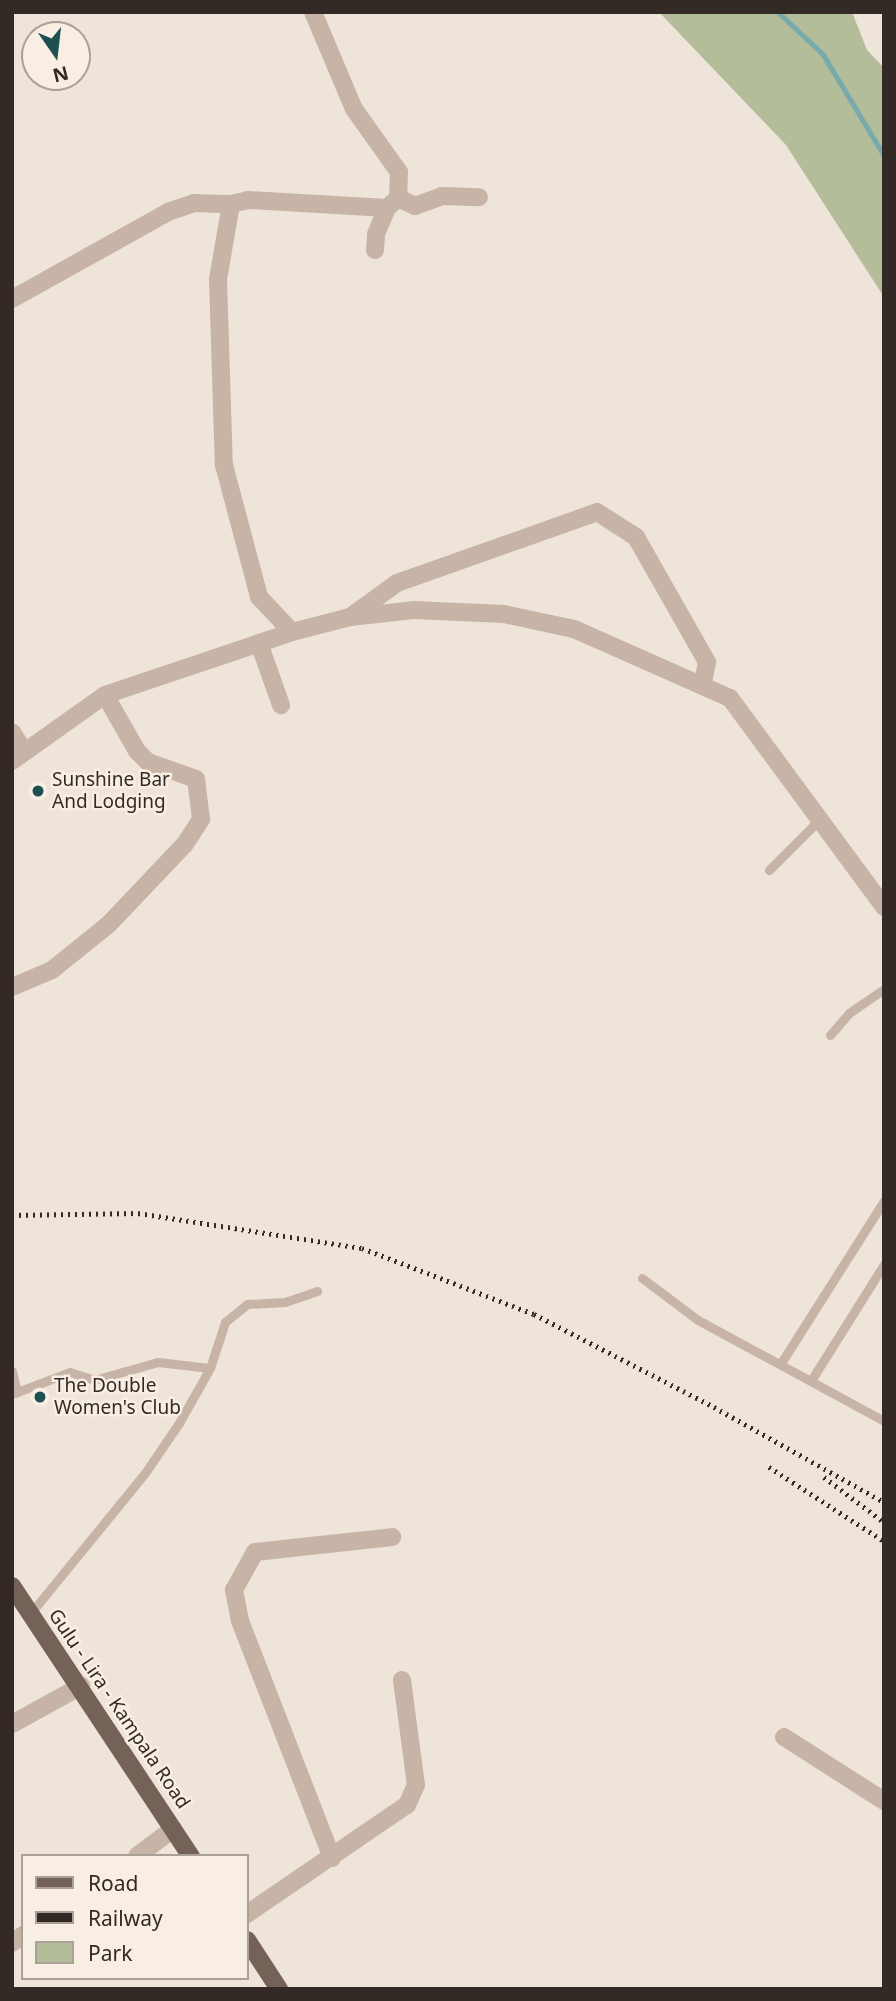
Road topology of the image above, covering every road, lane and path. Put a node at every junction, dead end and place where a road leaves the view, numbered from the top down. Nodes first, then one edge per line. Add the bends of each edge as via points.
1 (313, 12) edge
2 (479, 197) dead end
3 (393, 203) junction
4 (231, 204) junction
5 (375, 250) dead end
6 (12, 299) edge
7 (350, 617) junction
8 (292, 632) junction
9 (259, 643) junction
10 (703, 682) junction
11 (105, 695) junction
12 (281, 705) dead end
13 (12, 732) edge
14 (18, 756) edge
15 (814, 812) junction
16 (769, 870) dead end
17 (884, 907) edge
18 (12, 987) edge
19 (884, 989) edge
20 (830, 1035) dead end
21 (884, 1201) edge
22 (884, 1264) edge
23 (642, 1278) dead end
24 (317, 1291) dead end
25 (781, 1363) junction
26 (210, 1368) junction
27 (12, 1371) edge
28 (812, 1379) junction
29 (15, 1393) edge
30 (884, 1421) edge
31 (392, 1537) dead end
32 (12, 1586) edge
33 (30, 1614) junction
34 (402, 1679) dead end
35 (81, 1686) junction
36 (12, 1724) edge
37 (784, 1737) dead end
38 (884, 1801) edge
39 (173, 1829) junction
40 (140, 1854) edge
41 (190, 1854) edge
42 (332, 1857) junction
43 (248, 1912) edge
44 (248, 1942) edge
45 (279, 1989) edge

1 - 3 street via 354,109 399,172
2 - 3 street via 442,196 415,206
3 - 4 street via 279,205 248,200
3 - 5 street via 376,234
4 - 6 street via 194,203 158,217
4 - 8 street via 219,279 224,465 259,597
7 - 8 street
7 - 10 street via 414,610 504,614 574,629
7 - 10 street via 397,583 597,512 635,537 707,662
8 - 9 street
9 - 11 street
9 - 12 street
10 - 15 street via 730,698
11 - 14 street
11 - 18 street via 148,762 196,779 201,819 185,844 109,924 52,970
13 - 14 street
15 - 16 lane via 814,825
15 - 17 street
19 - 20 lane via 849,1013
21 - 25 lane
22 - 28 lane
23 - 25 lane via 698,1320
24 - 26 lane via 303,1298 247,1304 237,1311 219,1336
25 - 28 lane
26 - 29 lane via 158,1362 94,1380 70,1372
26 - 33 lane via 145,1472
27 - 29 lane
28 - 30 lane
31 - 42 street via 256,1552 234,1590 240,1621
32 - 33 main road, Gulu - Lira - Kampala Road
33 - 35 main road, Gulu - Lira - Kampala Road
34 - 42 street via 416,1785 407,1805 391,1819
35 - 36 street
35 - 39 main road, Gulu - Lira - Kampala Road
37 - 38 street
39 - 40 street
39 - 41 main road, Gulu - Lira - Kampala Road
42 - 43 street
44 - 45 main road

